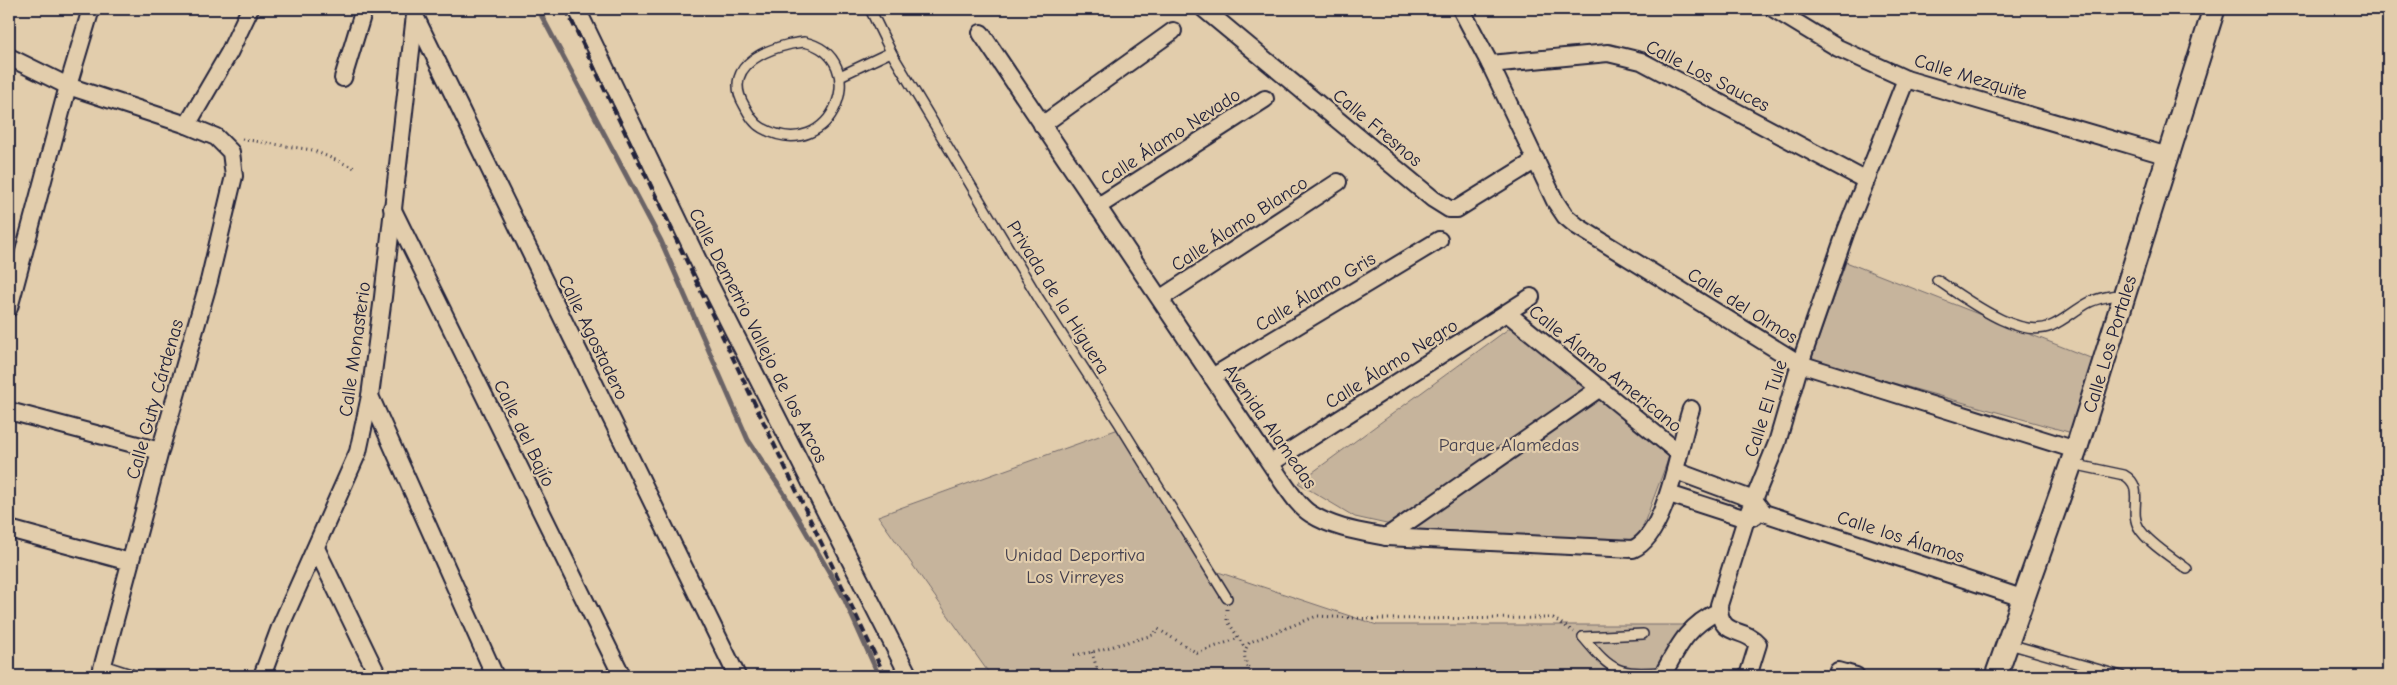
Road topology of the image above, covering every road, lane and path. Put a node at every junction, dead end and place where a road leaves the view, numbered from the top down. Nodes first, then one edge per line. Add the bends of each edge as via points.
1 (91, 9) edge
2 (250, 9) edge
3 (364, 9) edge
4 (577, 9) edge
5 (870, 9) edge
6 (1204, 9) edge
7 (1461, 9) edge
8 (1774, 9) edge
9 (2214, 9) edge
10 (416, 12) edge
11 (1173, 31) dead end
12 (981, 34) dead end
13 (891, 52) junction
14 (9, 58) edge
15 (1490, 64) junction
16 (840, 76) junction
17 (343, 78) dead end
18 (1906, 78) junction
19 (68, 86) junction
20 (1265, 99) dead end
21 (187, 125) junction
22 (1042, 125) junction
23 (216, 137) junction
24 (2168, 156) junction
25 (1536, 160) junction
26 (357, 168) dead end
27 (1865, 180) junction
28 (1338, 182) dead end
29 (1098, 207) junction
30 (392, 208) junction
31 (1439, 240) dead end
32 (1937, 280) dead end
33 (2124, 294) junction
34 (1161, 298) junction
35 (1532, 298) dead end
36 (9, 308) edge
37 (1507, 313) junction
38 (1800, 364) junction
39 (1212, 377) junction
40 (1600, 388) junction
41 (370, 396) junction
42 (1691, 409) dead end
43 (9, 411) edge
44 (160, 451) junction
45 (1679, 453) junction
46 (2074, 457) junction
47 (1271, 463) junction
48 (1676, 471) junction
49 (1669, 494) junction
50 (1754, 500) junction
51 (1764, 513) junction
52 (1746, 519) junction
53 (9, 529) edge
54 (1386, 537) junction
55 (316, 548) junction
56 (130, 562) junction
57 (2187, 569) dead end
58 (1227, 598) joint
59 (2025, 599) junction
60 (1719, 611) junction
61 (1643, 634) dead end
62 (1583, 637) junction
63 (1239, 638) junction
64 (2009, 644) junction
65 (1245, 648) junction
66 (1092, 652) junction
67 (1074, 655) dead end
68 (102, 670) edge
69 (1838, 671) dead end
70 (1663, 674) edge
71 (137, 676) edge
72 (262, 676) edge
73 (378, 676) edge
74 (495, 676) edge
75 (622, 676) edge
76 (737, 676) edge
77 (909, 676) edge
78 (1099, 676) edge
79 (1253, 676) edge
80 (1748, 676) edge
81 (1856, 676) edge
82 (1996, 676) edge
83 (2121, 676) edge

1 - 19 street
2 - 21 street via 229,53
3 - 17 street
4 - 77 street, Calle Demetrio Vallejo de los Arcos via 708,281
5 - 13 lane, Privada de la Higuera
6 - 25 street, Calle Fresnos via 1449,209 1457,209
7 - 15 street, Calle del Olmos
8 - 18 street, Calle Mezquite via 1838,48
9 - 24 street, Calle Los Portales
10 - 30 street, Calle Monasterio
10 - 76 street, Calle Agostadero
11 - 22 street
12 - 22 street, Avenida Alamedas
13 - 16 lane
13 - 58 lane, Privada de la Higuera via 1039,298
14 - 19 street, Calle Guty Cárdenas
15 - 25 street, Calle del Olmos
15 - 27 street, Calle Los Sauces via 1608,53 1641,60
16 - 16 lane via 823,49 810,43 794,43 753,58 740,75 739,97 753,121 760,126 770,132 799,136 811,133 830,117 841,91
18 - 24 street, Calle Mezquite
18 - 27 street, Calle El Tule
19 - 21 street, Calle Guty Cárdenas
19 - 36 street
20 - 29 street, Calle Álamo Nevado
21 - 23 street, Calle Guty Cárdenas
22 - 29 street, Avenida Alamedas
23 - 26 path via 312,150
23 - 44 street, Calle Guty Cárdenas via 231,152 234,176 209,281
24 - 33 street, Calle Los Portales
25 - 38 street, Calle del Olmos via 1555,201 1577,226
27 - 38 street, Calle El Tule
28 - 34 street, Calle Álamo Blanco
29 - 34 street, Avenida Alamedas
30 - 41 street, Calle Monasterio
30 - 75 street, Calle del Bajío
31 - 39 street, Calle Álamo Gris
32 - 33 lane via 2003,320 2035,329 2049,327 2090,302
33 - 46 street, Calle Los Portales
34 - 39 street, Avenida Alamedas
35 - 37 street, Calle Álamo Negro
37 - 40 street, Calle Álamo Americano
37 - 47 street, Calle Álamo Negro
38 - 46 street, Calle del Olmos
38 - 50 street, Calle El Tule via 1777,443
39 - 47 street, Avenida Alamedas
40 - 45 street, Calle Álamo Americano
40 - 54 street
41 - 55 street, Calle Monasterio via 358,452
41 - 74 street
42 - 45 street, Avenida Alamedas
43 - 44 street
44 - 56 street, Calle Guty Cárdenas
45 - 48 street, Avenida Alamedas
46 - 57 lane via 2131,478 2136,493 2138,527
46 - 59 street, Calle Los Portales
47 - 54 street, Avenida Alamedas via 1309,513 1337,526
48 - 49 street, Avenida Alamedas
48 - 50 street
49 - 52 street
49 - 54 street, Avenida Alamedas via 1647,540 1633,549
50 - 51 street
50 - 52 street, Calle El Tule
51 - 52 street
51 - 59 street, Calle los Álamos
52 - 60 street, Calle El Tule
53 - 56 street
55 - 72 street, Calle Monasterio
55 - 73 street
56 - 68 street, Calle Guty Cárdenas
58 - 63 path via 1227,620
59 - 64 street, Calle Los Portales
60 - 70 street via 1705,618 1686,635
60 - 80 street via 1724,625 1758,644
61 - 62 lane
62 - 65 path via 1553,618 1371,619 1317,616 1250,642
62 - 70 lane via 1612,668 1628,673
63 - 65 path
63 - 66 path via 1197,653 1158,629 1153,635
64 - 82 street, Calle Los Portales
64 - 83 lane
65 - 79 path via 1244,660
66 - 67 path
66 - 78 path
68 - 71 lane
69 - 81 street

